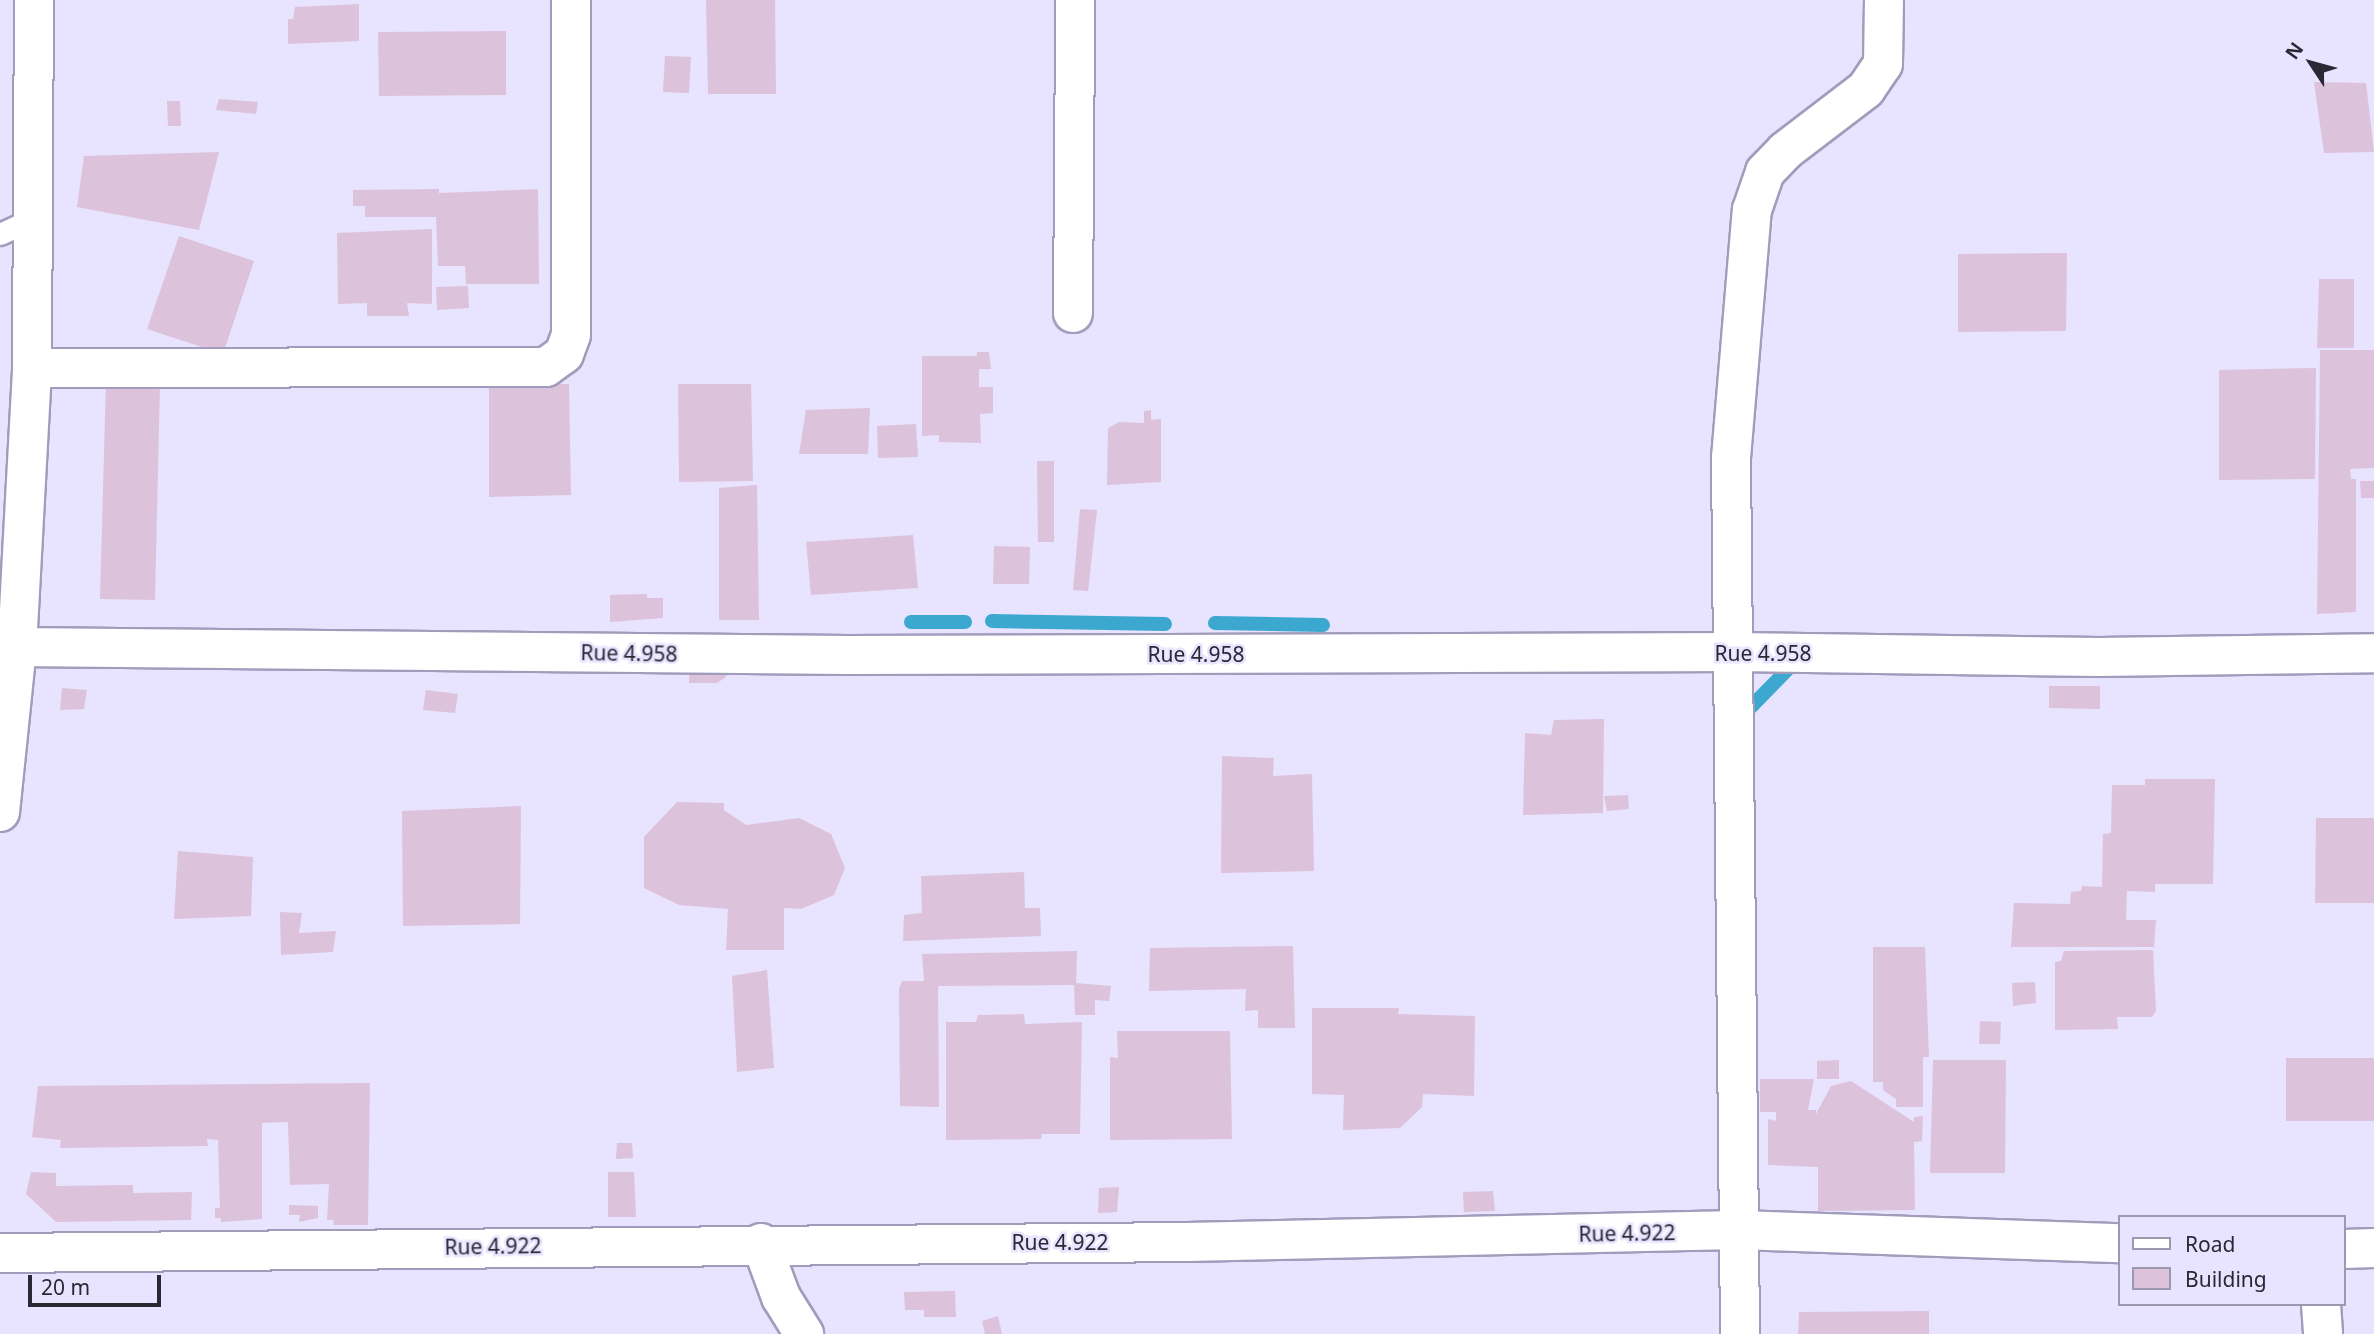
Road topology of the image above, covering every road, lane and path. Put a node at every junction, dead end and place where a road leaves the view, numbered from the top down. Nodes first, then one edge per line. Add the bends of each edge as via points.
1 (34, 0) edge
2 (571, 0) edge
3 (1075, 0) edge
4 (1884, 0) edge
5 (17, 226) edge
6 (1073, 313) dead end
7 (32, 368) junction
8 (17, 647) junction
9 (1735, 652) junction
10 (2374, 653) edge
11 (0, 812) edge
12 (1739, 1230) junction
13 (761, 1243) junction
14 (2118, 1243) edge
15 (2374, 1248) edge
16 (2346, 1249) edge
17 (0, 1253) edge
18 (2322, 1306) edge
19 (804, 1334) edge
20 (1740, 1334) edge
21 (2323, 1334) edge

1 - 5 street
2 - 7 street via 571,335 564,354 546,367
3 - 6 street
4 - 9 street via 1883,64 1866,89 1785,151 1765,172 1752,210 1731,458
5 - 7 street
7 - 8 street
8 - 9 street, Rue 4.958 via 848,654
8 - 11 street
9 - 10 street, Rue 4.958 via 2099,657
9 - 12 street
12 - 13 street, Rue 4.922 via 1187,1242
12 - 14 street, Rue 4.922
12 - 20 street
13 - 17 street, Rue 4.922
13 - 19 street via 781,1297
15 - 16 street
18 - 21 street

